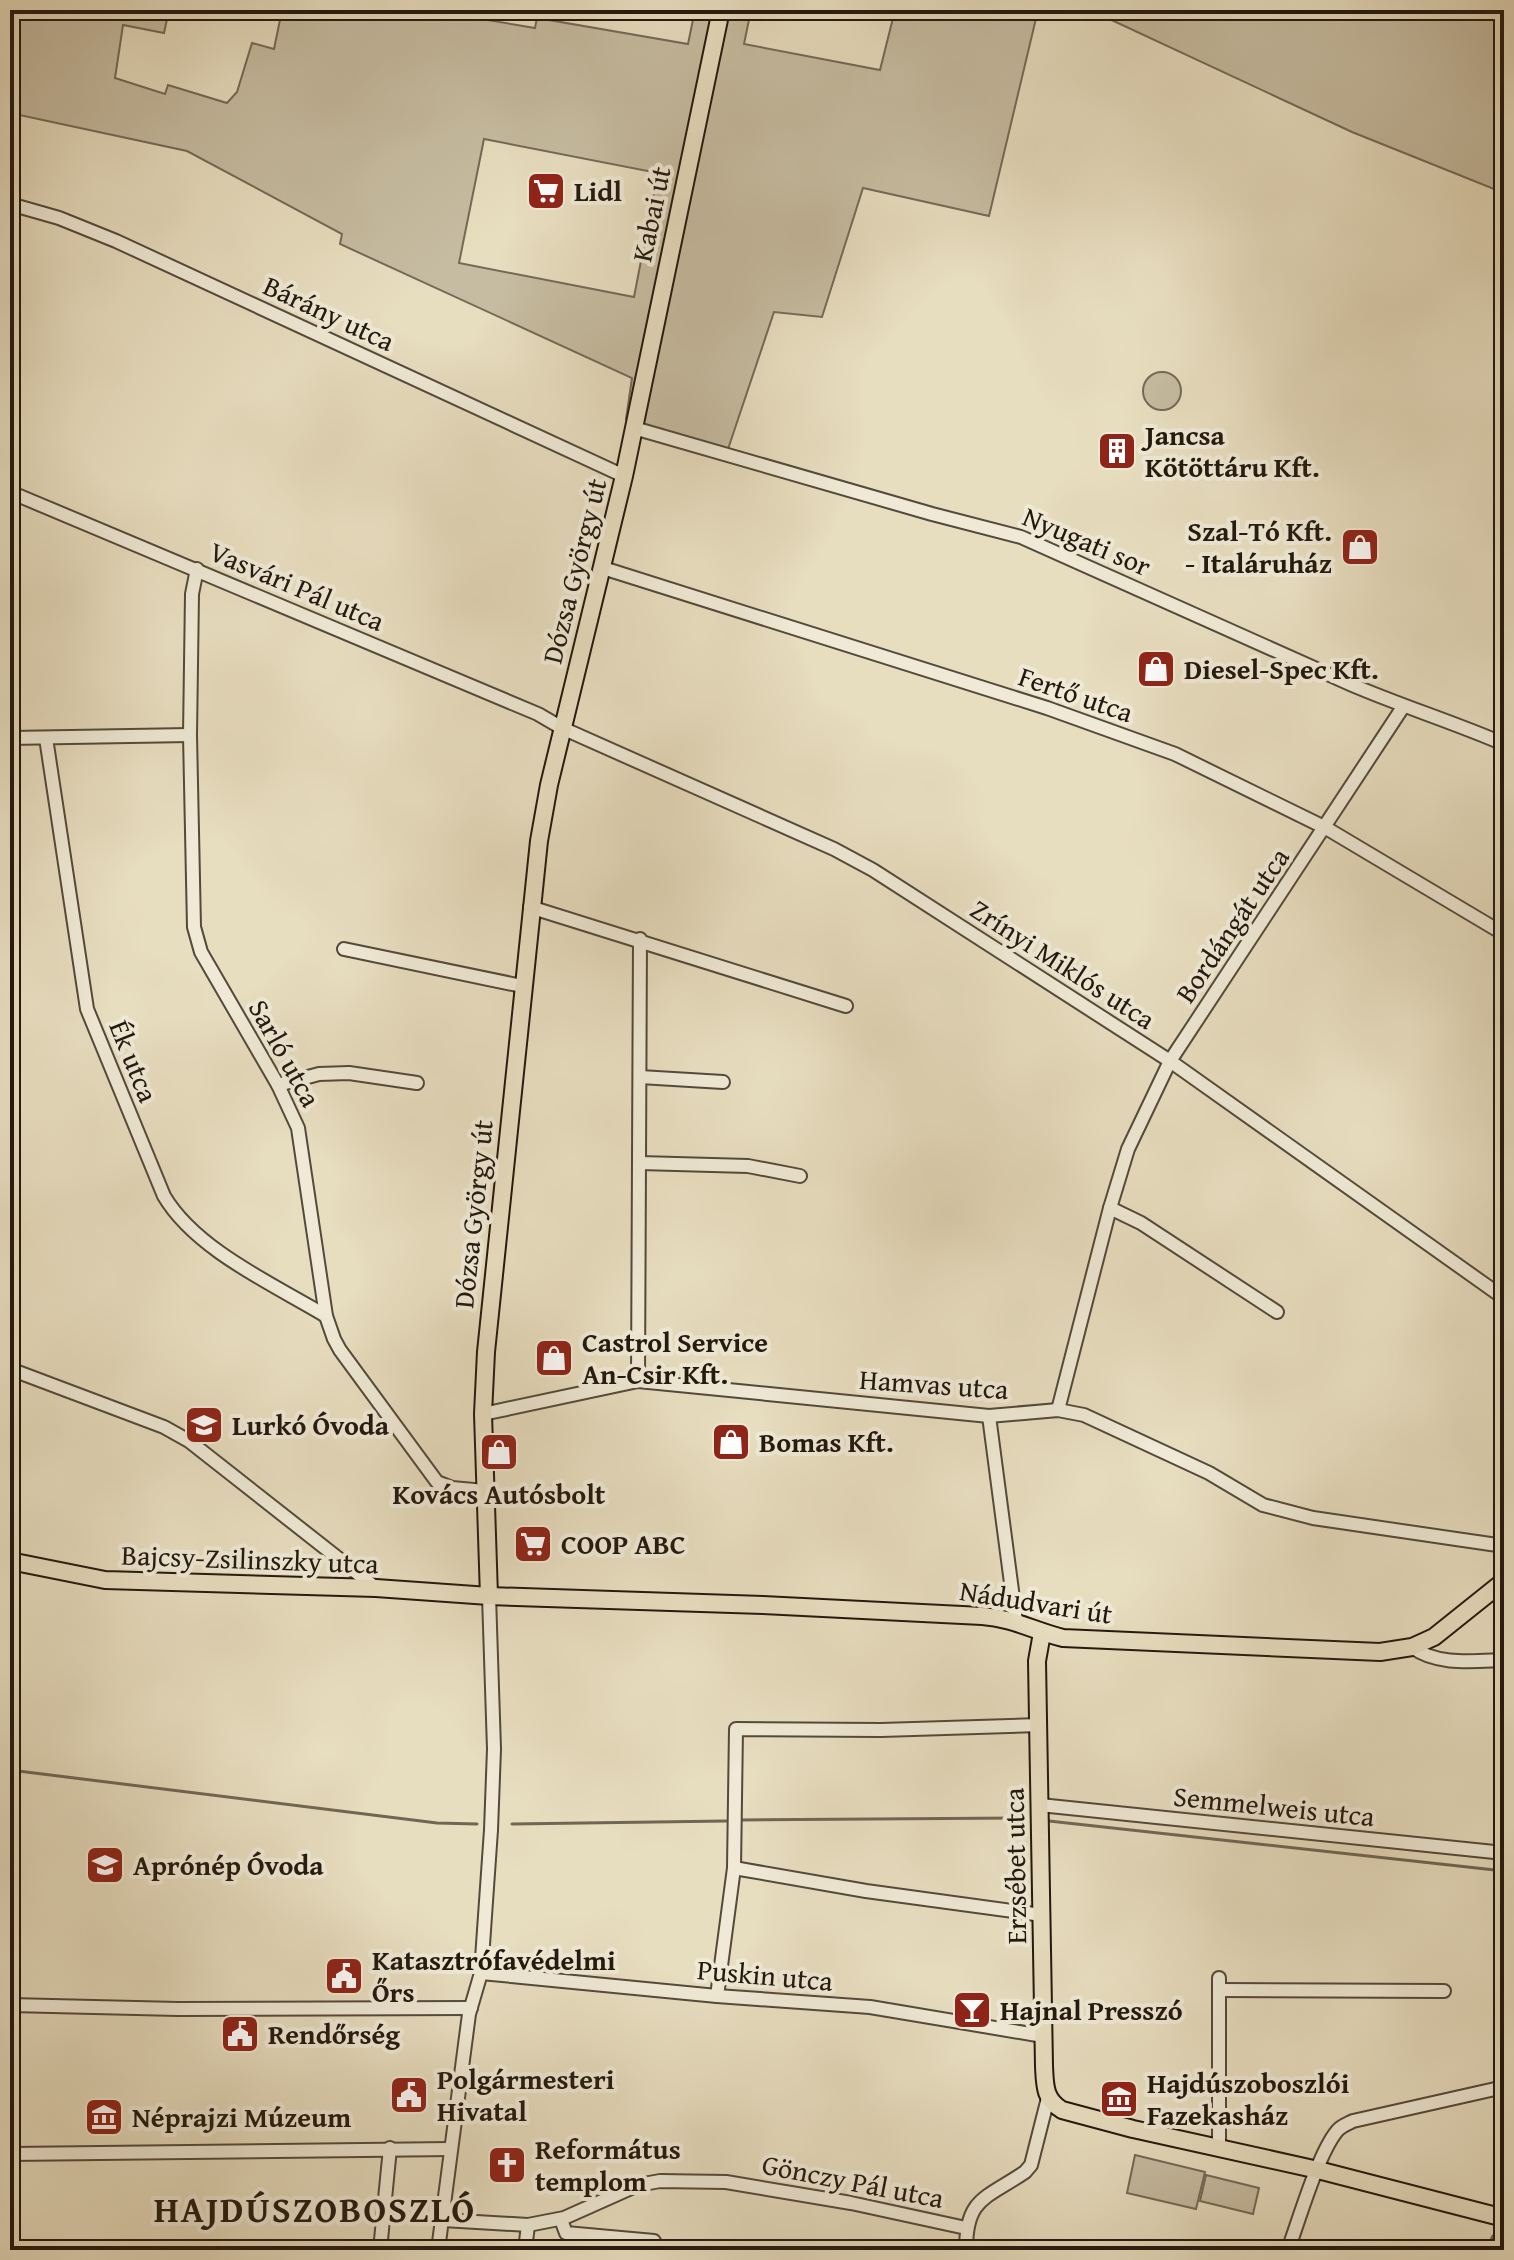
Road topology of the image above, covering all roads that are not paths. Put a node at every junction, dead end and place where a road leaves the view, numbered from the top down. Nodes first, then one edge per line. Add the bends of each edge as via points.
1 (721, 10) edge
2 (10, 204) edge
3 (634, 428) junction
4 (624, 476) junction
5 (10, 492) edge
6 (603, 568) junction
7 (197, 569) junction
8 (1403, 707) junction
9 (562, 728) junction
10 (190, 735) junction
11 (10, 738) edge
12 (46, 738) junction
13 (1504, 744) edge
14 (1326, 828) junction
15 (530, 907) junction
16 (1504, 934) edge
17 (640, 939) junction
18 (344, 949) dead end
19 (522, 986) junction
20 (846, 1006) dead end
21 (1170, 1061) junction
22 (640, 1077) junction
23 (723, 1082) dead end
24 (417, 1083) dead end
25 (278, 1085) junction
26 (640, 1163) junction
27 (800, 1176) dead end
28 (1110, 1208) junction
29 (1504, 1298) edge
30 (1277, 1312) dead end
31 (326, 1316) junction
32 (10, 1369) edge
33 (638, 1381) junction
34 (1058, 1410) junction
35 (483, 1414) junction
36 (989, 1416) junction
37 (485, 1491) junction
38 (1504, 1546) edge
39 (10, 1561) edge
40 (1504, 1581) edge
41 (376, 1588) junction
42 (489, 1596) junction
43 (1016, 1621) junction
44 (1042, 1633) junction
45 (1412, 1647) junction
46 (1504, 1660) edge
47 (1039, 1725) junction
48 (1040, 1805) junction
49 (1504, 1853) edge
50 (734, 1868) junction
51 (1042, 1915) junction
52 (481, 1973) junction
53 (1444, 1991) dead end
54 (717, 1996) junction
55 (10, 2005) edge
56 (470, 2011) junction
57 (1043, 2036) junction
58 (1504, 2087) edge
59 (1048, 2098) junction
60 (390, 2148) junction
61 (1219, 2148) junction
62 (451, 2149) junction
63 (10, 2154) edge
64 (1318, 2170) junction
65 (1504, 2218) edge
66 (443, 2220) junction
67 (528, 2225) junction
68 (563, 2225) dead end
69 (966, 2228) junction
70 (654, 2241) dead end
71 (380, 2250) edge
72 (438, 2250) edge
73 (525, 2250) edge
74 (966, 2250) edge
75 (1288, 2250) edge

1 - 3 main road, Kabai út
2 - 4 street, Bárány utca via 129,246
3 - 4 main road, Dózsa György út
3 - 8 street, Nyugati sor via 1021,537
4 - 6 main road, Dózsa György út
5 - 7 street, Vasvári Pál utca
6 - 9 main road, Dózsa György út
6 - 14 street, Fertő utca via 1175,754
7 - 9 street, Vasvári Pál utca
7 - 10 street, Sarló utca
8 - 13 street, Nyugati sor
8 - 14 street, Bordángát utca
9 - 15 main road, Dózsa György út
9 - 21 street, Zrínyi Miklós utca via 800,831 873,870
10 - 12 street
10 - 25 street, Sarló utca via 194,927 201,952
11 - 12 street
12 - 31 street, Ék utca via 87,1009 164,1196 183,1222 214,1248
14 - 16 street, Fertő utca
14 - 21 street, Bordángát utca
15 - 17 street
15 - 19 main road, Dózsa György út
17 - 20 street
17 - 22 street
18 - 19 street
19 - 35 main road, Dózsa György út
21 - 28 street, Bordángát utca via 1128,1149
21 - 29 street, Zrínyi Miklós utca
22 - 23 street
22 - 26 street
24 - 25 street via 349,1073 319,1074
25 - 31 street, Sarló utca via 298,1128
26 - 27 street via 748,1166
26 - 33 street
28 - 30 street
28 - 34 street, Bordángát utca
31 - 37 street, Sarló utca via 340,1350 437,1482
32 - 41 street via 189,1441
33 - 35 street, Hamvas utca
33 - 36 street, Hamvas utca
34 - 36 street, Hamvas utca
34 - 38 street, Hamvas utca via 1084,1415 1209,1473 1263,1505 1313,1518
35 - 37 main road, Dózsa György út
36 - 43 street
37 - 42 main road, Dózsa György út
39 - 41 main road, Bajcsy-Zsilinszky utca via 105,1580
40 - 45 main road, Nádudvari út via 1434,1637
41 - 42 main road, Bajcsy-Zsilinszky utca
42 - 43 main road, Nádudvari út
42 - 52 street, Dózsa György út via 494,1749
43 - 44 main road, Nádudvari út
44 - 45 main road, Nádudvari út via 1242,1647 1380,1652
44 - 47 main road, Erzsébet utca via 1037,1661
45 - 46 street via 1425,1657
47 - 48 main road, Erzsébet utca
47 - 50 street via 736,1729
48 - 49 street, Semmelweis utca
48 - 51 main road, Erzsébet utca
50 - 51 street
50 - 54 street
51 - 57 main road, Erzsébet utca
52 - 54 street, Puskin utca
52 - 56 street, Dózsa György út
53 - 61 street via 1219,1984
54 - 57 street, Puskin utca via 870,2007
55 - 56 street
56 - 62 street, Dózsa György út
57 - 59 main road, Erzsébet utca
58 - 64 street via 1346,2124 1334,2134
59 - 61 main road via 1062,2110
59 - 69 street, Gönczy Pál utca via 1031,2165 976,2204
60 - 62 street
60 - 63 street
60 - 71 street
61 - 64 main road
62 - 66 street, Dózsa György út
64 - 65 main road
64 - 75 street
66 - 67 street, Gönczy Pál utca
66 - 72 street, Dózsa György út
67 - 69 street, Gönczy Pál utca via 564,2218 638,2185 663,2181 726,2182
67 - 73 street
68 - 70 street via 566,2233
69 - 74 street

